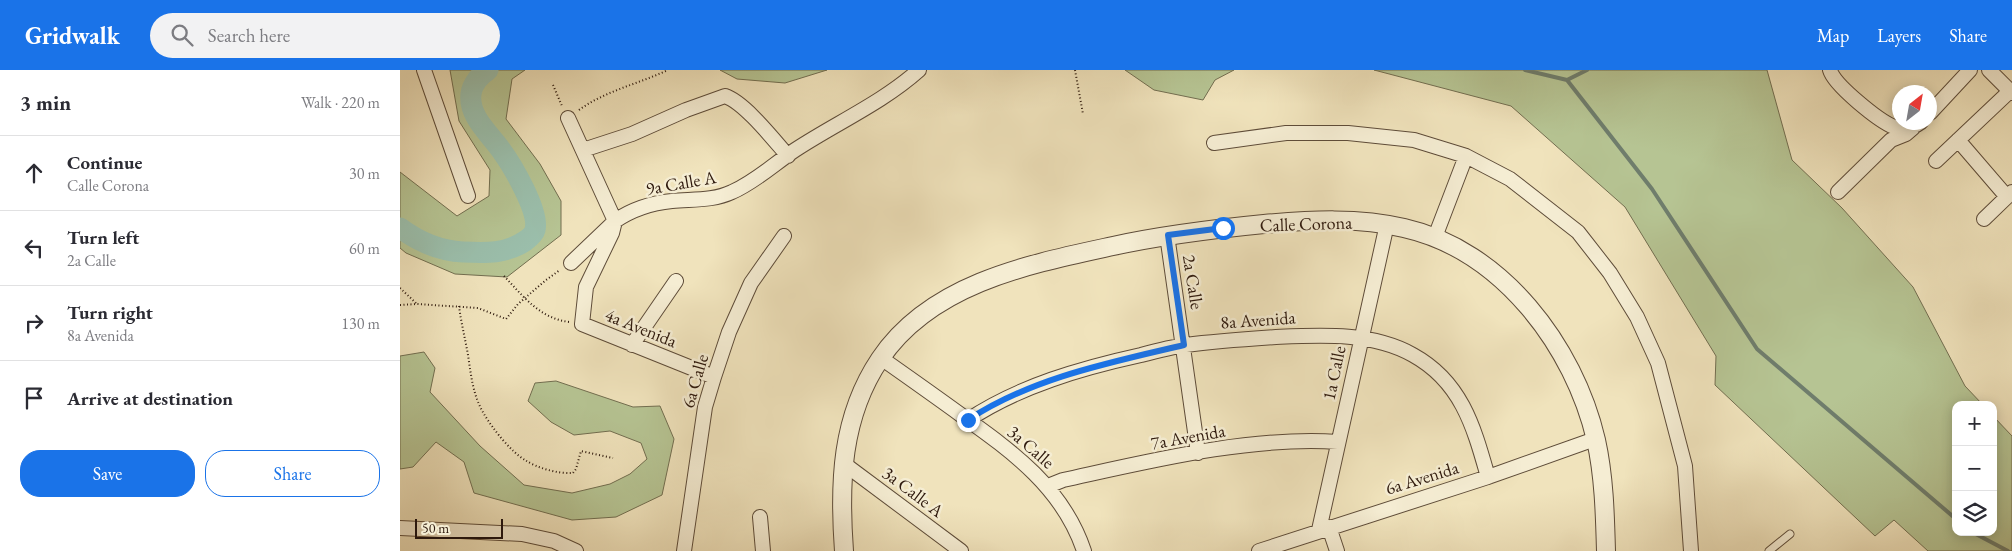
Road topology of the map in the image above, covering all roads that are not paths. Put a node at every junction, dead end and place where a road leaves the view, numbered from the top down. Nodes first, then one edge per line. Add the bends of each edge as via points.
1 (424, 70) edge
2 (920, 70) edge
3 (1830, 70) edge
4 (1970, 70) edge
5 (1989, 70) edge
6 (2011, 92) edge
7 (1937, 105) edge
8 (568, 118) road end
9 (1892, 125) edge
10 (1911, 130) edge
11 (1958, 140) junction
12 (1214, 143) dead end
13 (584, 150) junction
14 (788, 156) junction
15 (1466, 156) junction
16 (1936, 162) dead end
17 (1838, 192) dead end
18 (2009, 194) edge
19 (468, 196) dead end
20 (1984, 219) dead end
21 (615, 221) junction
22 (1387, 224) junction
23 (1168, 235) junction
24 (784, 236) dead end
25 (1435, 237) junction
26 (570, 263) road end
27 (676, 281) dead end
28 (1360, 337) junction
29 (632, 345) junction
30 (1184, 345) junction
31 (881, 358) junction
32 (714, 377) junction
33 (968, 420) junction
34 (1595, 439) junction
35 (1338, 442) junction
36 (1198, 453) junction
37 (843, 463) junction
38 (1488, 477) junction
39 (1048, 486) junction
40 (760, 517) dead end
41 (400, 528) edge
42 (1324, 529) junction
43 (1790, 534) dead end
44 (576, 551) edge
45 (684, 551) edge
46 (763, 551) edge
47 (844, 551) edge
48 (961, 551) edge
49 (1084, 551) edge
50 (1259, 551) edge
51 (1337, 551) edge
52 (1606, 551) edge
53 (1691, 551) edge
54 (1769, 551) edge

1 - 19 street
2 - 14 street, 9a Calle A via 861,112
3 - 9 street via 1842,87
4 - 7 street
5 - 6 street
6 - 11 street
8 - 13 street
10 - 17 street via 1891,140
11 - 16 street
11 - 18 street
12 - 15 street via 1286,133 1348,133 1414,140
13 - 14 street via 725,96 762,125
13 - 21 street
14 - 21 street, 9a Calle A via 732,192 707,199 649,206
15 - 25 street
15 - 53 street via 1510,179 1578,232 1610,273 1637,317 1658,363 1685,466
18 - 20 street
21 - 26 street, 9a Calle A
21 - 29 street, 4a Avenida via 586,287 582,324
22 - 23 street, Calle Corona via 1302,221
22 - 25 street, Calle Corona
22 - 28 street, 1a Calle
23 - 30 street, 2a Calle
23 - 31 street, Calle Corona via 1063,256 980,283 928,309 911,323
24 - 32 street, 6a Calle via 751,283
25 - 34 street, Calle Corona via 1500,279 1519,295 1541,322 1571,371
27 - 29 street
28 - 30 street, 8a Avenida via 1304,336
28 - 35 street, 1a Calle
28 - 38 street, 8a Avenida via 1389,344 1414,355 1451,387 1474,429
29 - 32 street, 4a Avenida
30 - 33 street, 8a Avenida via 1074,372 1014,395
30 - 36 street, 2a Calle
31 - 33 street, 3a Calle
31 - 37 street, Calle Corona via 853,414
32 - 45 street, 6a Calle via 705,407
33 - 39 street, 3a Calle via 1020,459
34 - 38 street, 6a Avenida
34 - 52 street, Calle Corona
35 - 36 street, 7a Avenida via 1265,443
35 - 42 street, 1a Calle
36 - 39 street, 7a Avenida via 1072,478
37 - 47 street, Calle Corona
37 - 48 street, 3a Calle A
38 - 42 street, 6a Avenida
39 - 49 street, 3a Calle via 1065,510
40 - 46 street
41 - 44 street via 522,534 554,541
42 - 50 street, 6a Avenida
42 - 51 street
43 - 54 lane

